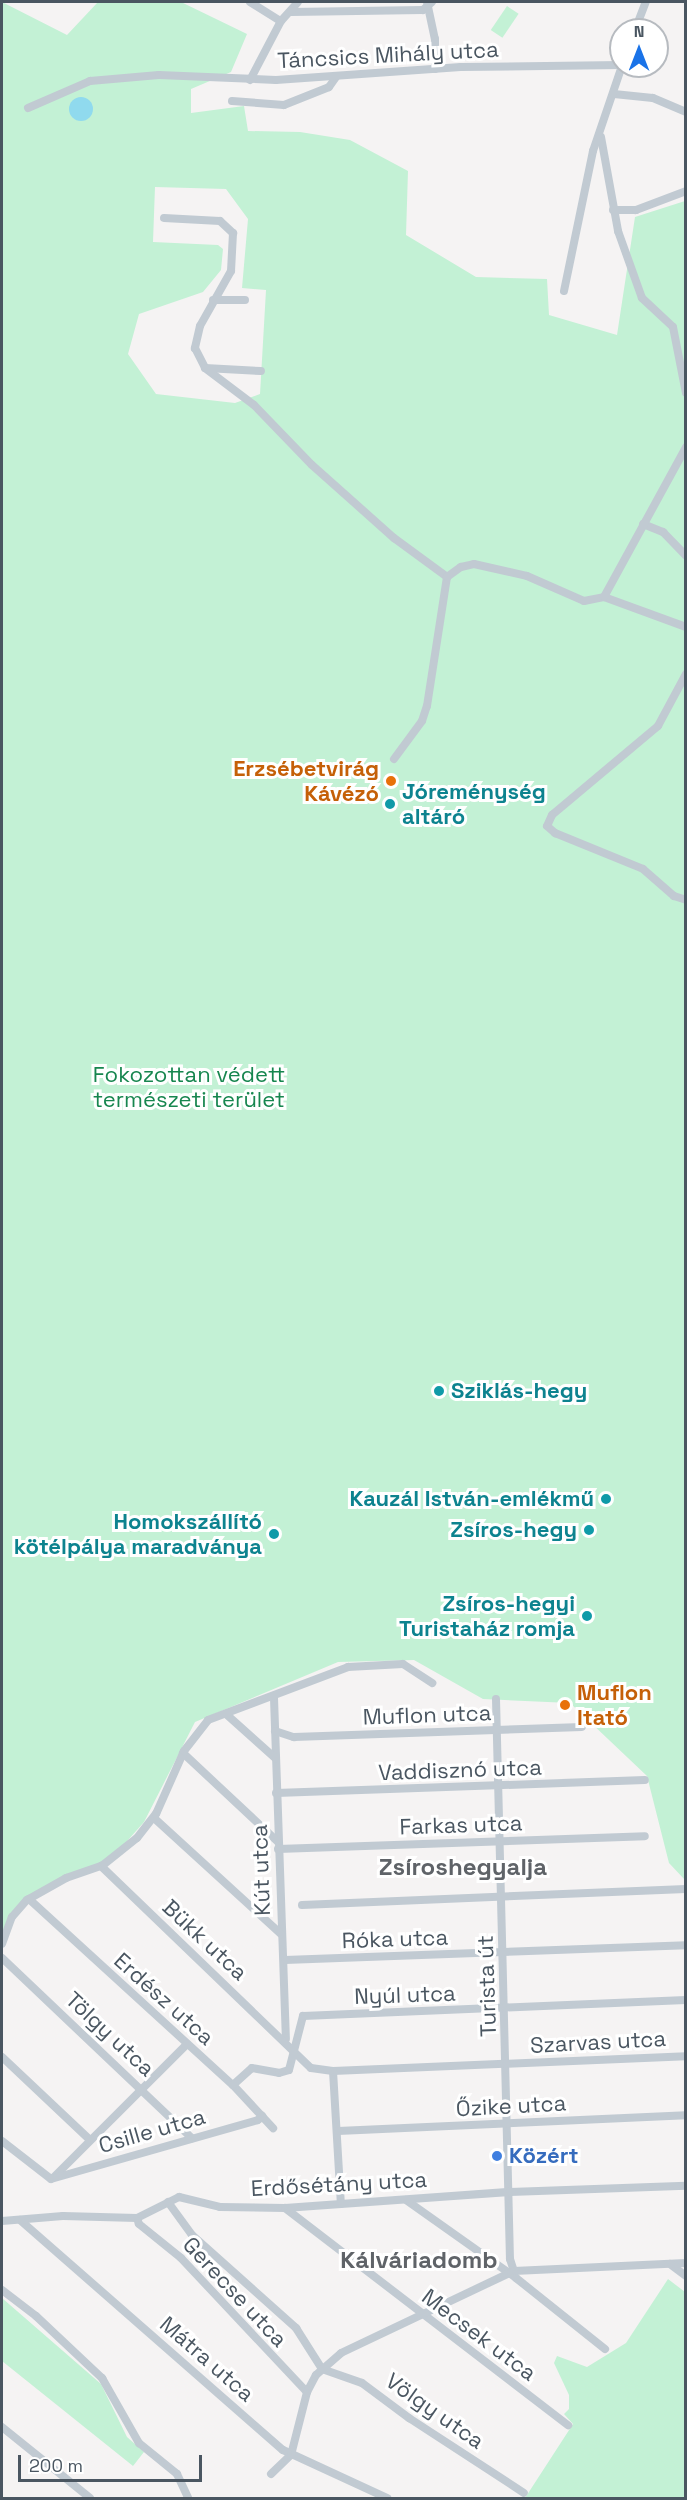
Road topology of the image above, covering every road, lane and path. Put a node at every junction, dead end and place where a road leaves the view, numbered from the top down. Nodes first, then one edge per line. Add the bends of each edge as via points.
1 (250, 2) edge
2 (298, 2) edge
3 (646, 2) edge
4 (429, 3) edge
5 (291, 12) junction
6 (640, 18) edge
7 (281, 21) junction
8 (609, 65) edge
9 (435, 69) junction
10 (336, 77) junction
11 (618, 78) edge
12 (250, 80) junction
13 (614, 94) junction
14 (231, 101) dead end
15 (28, 108) dead end
16 (686, 112) edge
17 (601, 137) junction
18 (686, 191) edge
19 (613, 210) junction
20 (164, 218) dead end
21 (564, 291) dead end
22 (213, 300) junction
23 (245, 300) dead end
24 (205, 368) junction
25 (261, 372) dead end
26 (686, 393) edge
27 (686, 447) edge
28 (643, 524) junction
29 (686, 556) edge
30 (447, 577) junction
31 (604, 597) junction
32 (686, 627) edge
33 (686, 674) edge
34 (394, 759) dead end
35 (686, 900) edge
36 (432, 1683) dead end
37 (278, 1696) junction
38 (496, 1699) dead end
39 (226, 1714) junction
40 (582, 1727) dead end
41 (274, 1731) junction
42 (497, 1731) junction
43 (183, 1753) junction
44 (275, 1758) junction
45 (645, 1780) dead end
46 (499, 1788) junction
47 (276, 1793) junction
48 (154, 1818) junction
49 (645, 1836) dead end
50 (501, 1842) junction
51 (278, 1846) junction
52 (101, 1866) junction
53 (686, 1888) edge
54 (502, 1897) junction
55 (29, 1899) junction
56 (302, 1905) dead end
57 (281, 1934) junction
58 (2, 1944) edge
59 (686, 1945) edge
60 (504, 1953) junction
61 (2, 1958) edge
62 (285, 1960) junction
63 (686, 2000) edge
64 (506, 2010) junction
65 (286, 2039) junction
66 (187, 2044) junction
67 (292, 2048) junction
68 (686, 2056) edge
69 (2, 2057) edge
70 (507, 2064) junction
71 (333, 2071) junction
72 (232, 2085) junction
73 (142, 2088) junction
74 (686, 2115) edge
75 (262, 2116) junction
76 (509, 2124) junction
77 (273, 2128) dead end
78 (338, 2131) junction
79 (192, 2138) junction
80 (2, 2140) edge
81 (90, 2140) junction
82 (51, 2179) junction
83 (686, 2186) edge
84 (510, 2192) junction
85 (406, 2200) junction
86 (168, 2202) junction
87 (341, 2204) junction
88 (285, 2208) junction
89 (137, 2218) junction
90 (20, 2220) junction
91 (2, 2221) edge
92 (686, 2263) edge
93 (670, 2264) junction
94 (511, 2272) junction
95 (686, 2276) edge
96 (2, 2290) edge
97 (424, 2314) junction
98 (604, 2349) dead end
99 (322, 2368) junction
100 (307, 2392) junction
101 (568, 2425) dead end
102 (2, 2427) edge
103 (291, 2455) junction
104 (271, 2474) dead end
105 (524, 2493) dead end
106 (90, 2499) edge
107 (188, 2499) edge
108 (387, 2499) edge

1 - 7 street
2 - 5 street, Táncsics Mihály utca
3 - 6 street
4 - 5 street via 423,10
4 - 9 street
5 - 7 street, Táncsics Mihály utca
7 - 12 street, Táncsics Mihály utca
8 - 9 street, Táncsics Mihály utca
9 - 10 street, Táncsics Mihály utca
10 - 12 street, Táncsics Mihály utca
10 - 14 street via 329,87 284,105
11 - 13 street
12 - 15 street via 159,75 90,81
13 - 16 street via 653,98
13 - 17 street
17 - 19 street
17 - 21 street via 593,152
18 - 19 street via 636,210
19 - 26 street via 638,290 673,327
20 - 22 street via 220,221 232,230 231,271
22 - 23 street
22 - 24 street via 195,348
24 - 25 street
24 - 30 street via 254,405 312,465 394,538
27 - 28 street
28 - 29 street via 663,532
28 - 31 street
30 - 31 street via 474,564 528,576 584,601
30 - 34 street via 427,706 422,720
31 - 32 street
33 - 35 street via 658,726 552,815 547,826 555,833 643,869 674,896
36 - 37 street via 403,1664 350,1666
37 - 39 street
37 - 41 street, Kút utca
38 - 42 street, Turista út
39 - 43 street via 202,1725
39 - 44 street
40 - 42 street, Muflon utca
41 - 42 street, Muflon utca via 294,1737
41 - 44 street, Kút utca
42 - 46 street, Turista út
43 - 48 street
43 - 51 street
44 - 47 street, Kút utca
45 - 46 street, Vaddisznó utca
46 - 47 street, Vaddisznó utca
46 - 50 street, Turista út
47 - 51 street, Kút utca
48 - 52 street via 134,1842
48 - 57 street
49 - 50 street, Farkas utca
50 - 51 street, Farkas utca
50 - 54 street, Turista út
51 - 57 street, Kút utca
52 - 55 street via 66,1878
52 - 65 street, Bükk utca
53 - 54 street
54 - 56 street
54 - 60 street, Turista út
55 - 58 street via 12,1917
55 - 66 street, Erdész utca
57 - 62 street, Kút utca
59 - 60 street, Róka utca
60 - 62 street, Róka utca
60 - 64 street, Turista út
61 - 73 street, Tölgy utca
62 - 65 street, Kút utca
63 - 64 street, Nyúl utca
64 - 67 street, Nyúl utca via 303,2016
64 - 70 street, Turista út
65 - 67 street, Bükk utca
66 - 72 street, Erdész utca
66 - 73 street
67 - 71 street, Szarvas utca via 305,2064
67 - 72 street via 291,2066 285,2073 252,2068
68 - 70 street, Szarvas utca
69 - 81 street
70 - 71 street, Szarvas utca
70 - 76 street, Turista út
71 - 78 street
72 - 75 street, Erdész utca
73 - 79 street, Tölgy utca
73 - 81 street
74 - 76 street, Őzike utca
75 - 77 street, Erdész utca
75 - 79 street, Csille utca
76 - 78 street, Őzike utca
76 - 84 street, Turista út
78 - 87 street
79 - 82 street, Csille utca
80 - 82 street
81 - 82 street
83 - 84 street, Erdősétány utca
84 - 85 street, Erdősétány utca
84 - 94 street, Turista út
85 - 87 street, Erdősétány utca
85 - 94 street
86 - 88 street, Erdősétány utca via 185,2197 220,2207
86 - 89 street, Erdősétány utca
86 - 99 street, Gerecse utca via 192,2235 296,2328
87 - 88 street, Erdősétány utca
88 - 97 street, Mecsek utca
89 - 90 street, Erdősétány utca via 63,2216
89 - 100 street, Gerecse utca via 139,2224 181,2258
90 - 91 street, Erdősétány utca
90 - 103 street, Mátra utca
92 - 93 street
93 - 94 street
93 - 95 street
94 - 97 street
94 - 98 street
96 - 107 street via 102,2378 139,2443 177,2474
97 - 99 street via 341,2353
97 - 101 street, Mecsek utca
99 - 100 street
99 - 105 street, Völgy utca via 362,2383
100 - 103 street
102 - 106 street
103 - 104 street
103 - 108 street, Mátra utca

